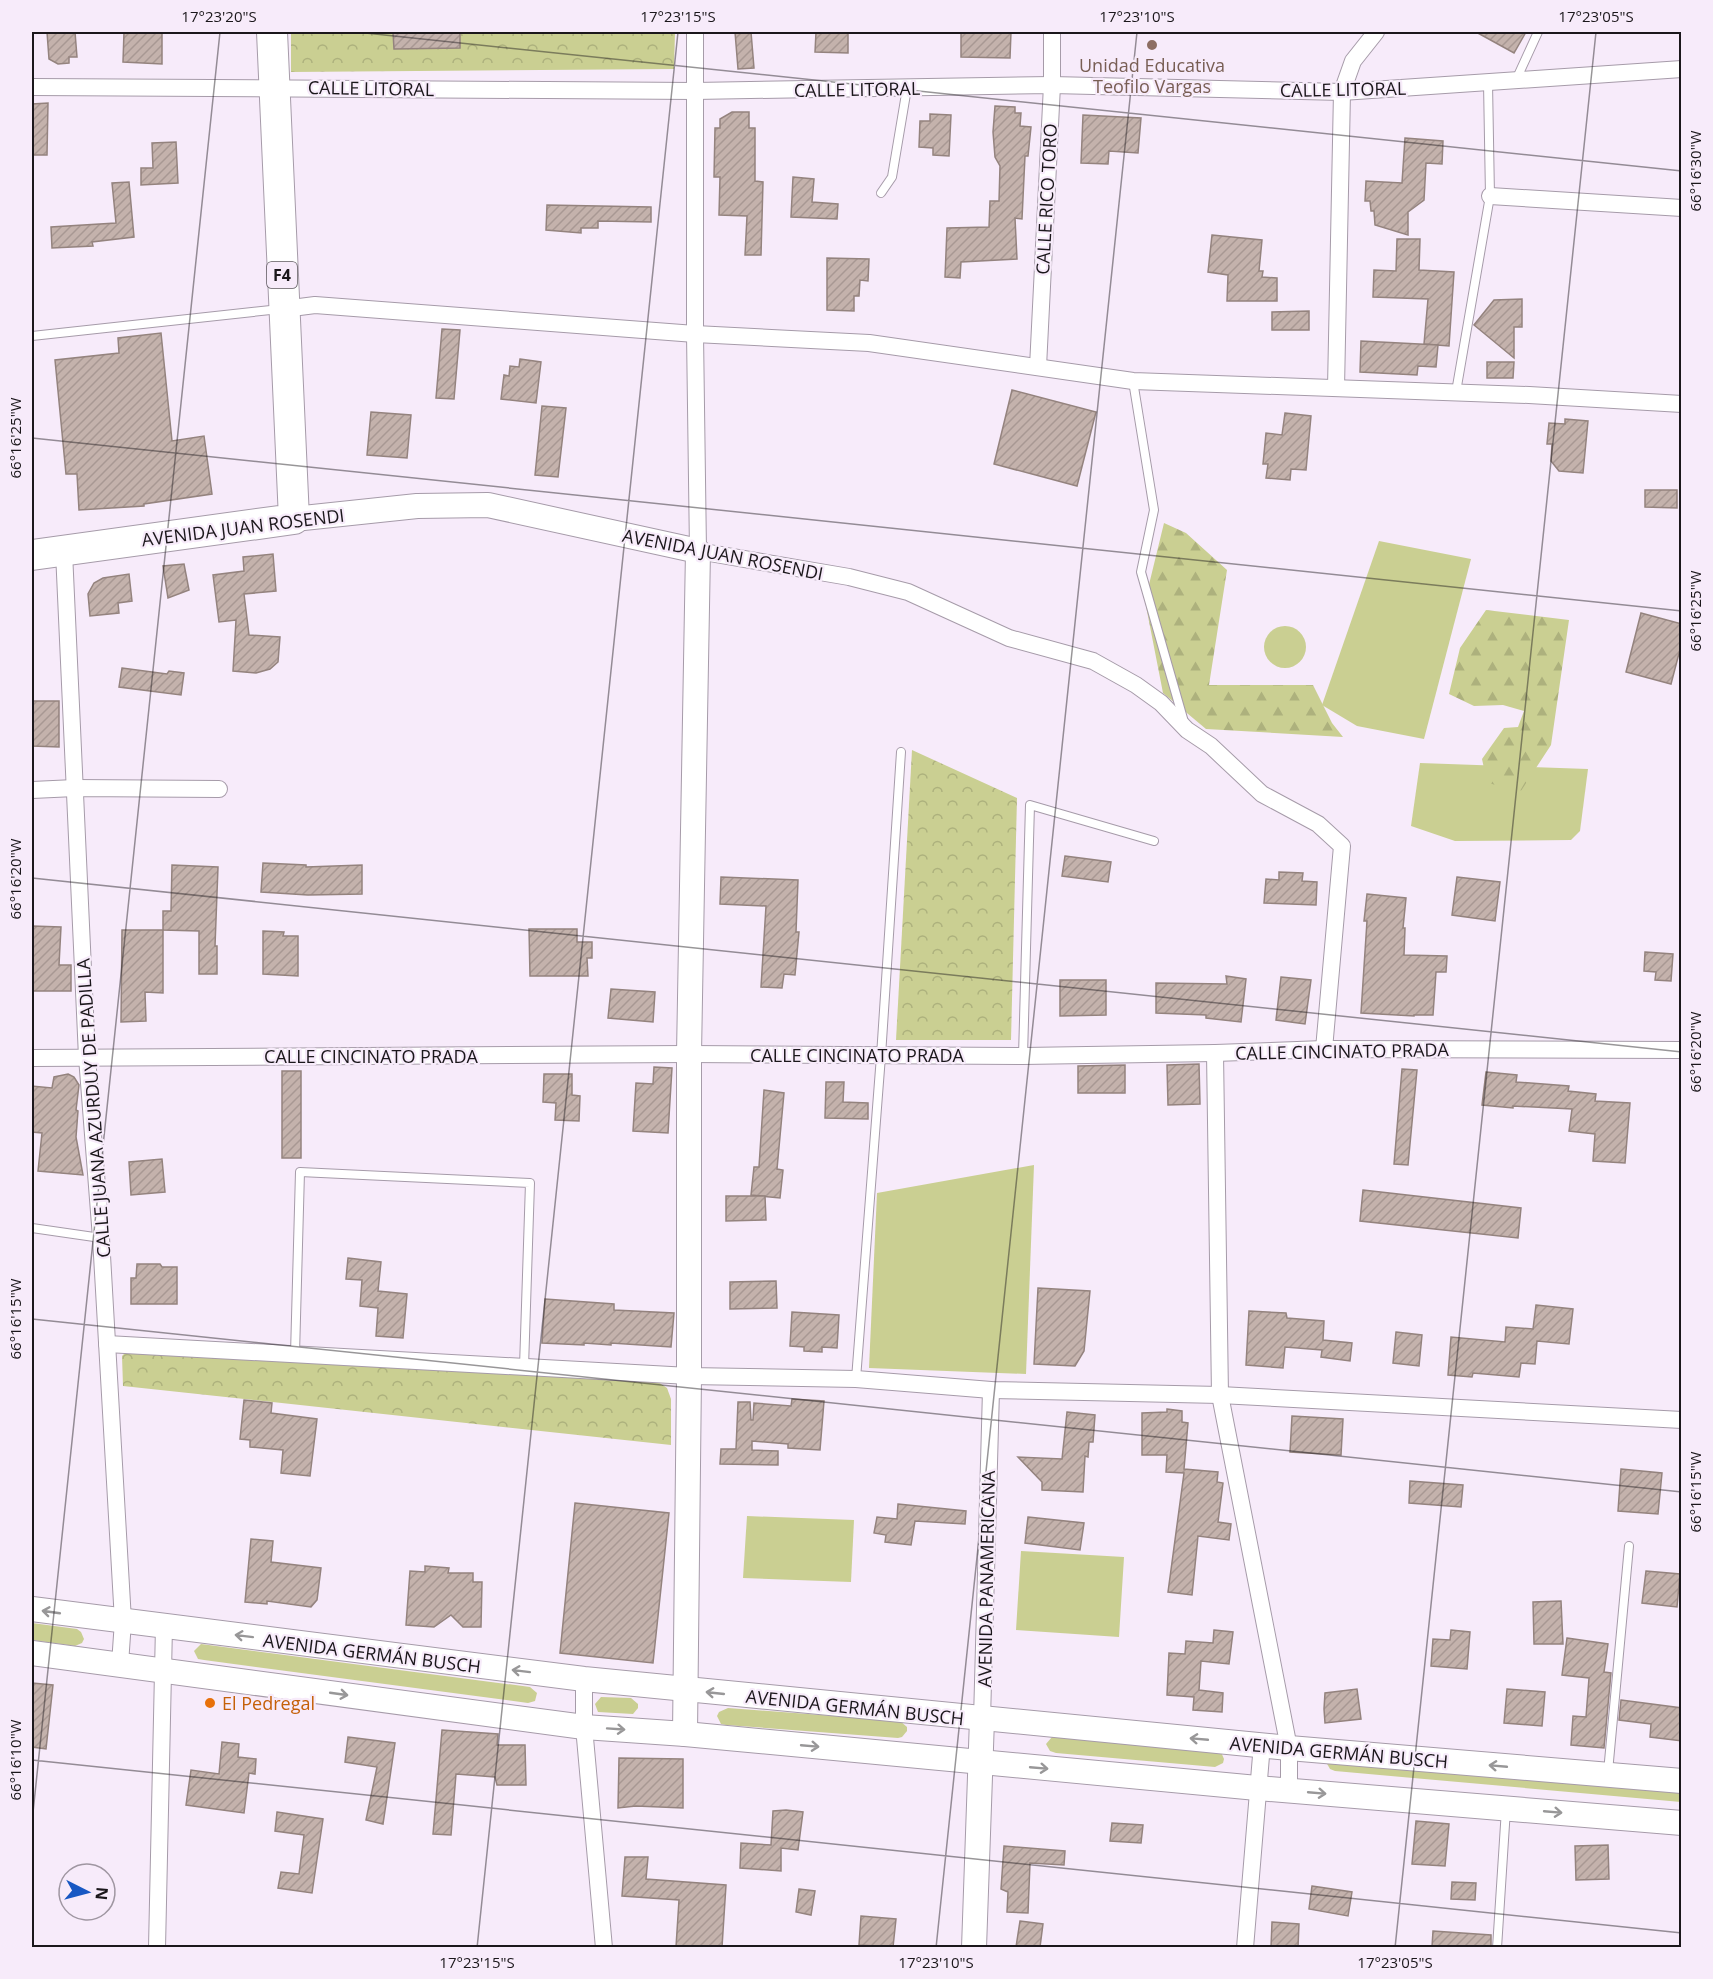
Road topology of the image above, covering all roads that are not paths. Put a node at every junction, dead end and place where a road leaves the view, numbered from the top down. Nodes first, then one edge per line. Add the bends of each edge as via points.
1 (272, 32) edge
2 (695, 32) edge
3 (1052, 32) edge
4 (1376, 32) edge
5 (1538, 32) edge
6 (1682, 69) edge
7 (1516, 81) junction
8 (1488, 83) junction
9 (1052, 85) junction
10 (32, 87) edge
11 (273, 87) junction
12 (907, 88) junction
13 (695, 91) junction
14 (1342, 92) junction
15 (881, 193) dead end
16 (1490, 196) junction
17 (1682, 208) edge
18 (284, 309) junction
19 (695, 333) junction
20 (32, 336) edge
21 (1038, 367) junction
22 (1133, 381) junction
23 (1336, 388) junction
24 (1456, 392) junction
25 (1682, 404) edge
26 (294, 519) junction
27 (698, 551) junction
28 (64, 552) junction
29 (32, 555) edge
30 (1187, 730) junction
31 (901, 752) dead end
32 (75, 788) junction
33 (219, 789) dead end
34 (32, 790) edge
35 (1154, 841) dead end
36 (1324, 1049) junction
37 (1682, 1050) edge
38 (1215, 1053) junction
39 (689, 1054) junction
40 (881, 1056) junction
41 (1023, 1056) junction
42 (87, 1057) junction
43 (32, 1058) edge
44 (32, 1228) edge
45 (101, 1238) junction
46 (108, 1344) junction
47 (295, 1354) junction
48 (524, 1367) junction
49 (689, 1376) junction
50 (856, 1379) junction
51 (991, 1390) junction
52 (1220, 1395) junction
53 (1682, 1420) edge
54 (1629, 1546) dead end
55 (32, 1609) edge
56 (123, 1622) junction
57 (164, 1626) junction
58 (32, 1653) edge
59 (120, 1664) junction
60 (163, 1671) junction
61 (584, 1679) junction
62 (687, 1690) junction
63 (982, 1719) junction
64 (584, 1727) junction
65 (685, 1734) junction
66 (1262, 1744) junction
67 (1289, 1749) junction
68 (981, 1762) junction
69 (1608, 1775) junction
70 (1682, 1781) edge
71 (1257, 1788) junction
72 (1289, 1791) junction
73 (1506, 1809) junction
74 (1682, 1822) edge
75 (157, 1947) edge
76 (604, 1947) edge
77 (974, 1947) edge
78 (1245, 1947) edge
79 (1497, 1947) edge

1 - 11 highway, F4
2 - 13 street
3 - 9 street, CALLE RICO TORO
4 - 14 street via 1353,61
5 - 7 lane
6 - 7 street, CALLE LITORAL
7 - 8 street, CALLE LITORAL
8 - 14 street, CALLE LITORAL
8 - 16 lane
9 - 12 street, CALLE LITORAL
9 - 14 street, CALLE LITORAL
9 - 21 street, CALLE RICO TORO
10 - 11 street, CALLE LITORAL
11 - 13 street, CALLE LITORAL
11 - 18 highway, F4
12 - 13 street, CALLE LITORAL
12 - 15 lane via 892,177
13 - 19 street
14 - 23 street
16 - 17 street
16 - 24 lane
18 - 19 street via 315,305
18 - 20 lane
18 - 26 highway, F4
19 - 21 street via 869,343
19 - 27 street
21 - 22 street
22 - 23 street
22 - 30 lane via 1154,510 1141,572
23 - 24 street
24 - 25 street
26 - 27 main road, AVENIDA JUAN ROSENDI via 417,506 488,505
26 - 28 highway, AVENIDA JUAN ROSENDI
27 - 30 street, AVENIDA JUAN ROSENDI via 849,577 908,592 1009,638 1093,661 1153,697
27 - 39 main road
28 - 29 highway, AVENIDA JUAN ROSENDI
28 - 32 street, CALLE JUANA AZURDUY DE PADILLA
30 - 36 street, AVENIDA JUAN ROSENDI via 1262,794 1318,824 1342,846
31 - 40 lane
32 - 33 street
32 - 34 street
32 - 42 street, CALLE JUANA AZURDUY DE PADILLA
35 - 41 lane via 1030,805
36 - 37 street, CALLE CINCINATO PRADA
36 - 38 street, CALLE CINCINATO PRADA
38 - 41 street, CALLE CINCINATO PRADA
38 - 52 street
39 - 40 street, CALLE CINCINATO PRADA
39 - 42 street, CALLE CINCINATO PRADA
39 - 49 main road
40 - 41 street, CALLE CINCINATO PRADA
40 - 50 lane
42 - 43 street, CALLE CINCINATO PRADA
42 - 45 street, CALLE JUANA AZURDUY DE PADILLA
44 - 45 lane
45 - 46 street, CALLE JUANA AZURDUY DE PADILLA
46 - 47 street
46 - 56 street, CALLE JUANA AZURDUY DE PADILLA
47 - 48 street
47 - 48 lane via 300,1172 530,1183
48 - 49 street
49 - 50 street
49 - 62 main road
50 - 51 street
51 - 52 street
51 - 63 street, AVENIDA PANAMERICANA
52 - 53 street
52 - 67 street
54 - 69 lane
56 -> 55 main road, AVENIDA GERMÁN BUSCH
56 - 57 main road, AVENIDA GERMÁN BUSCH
56 - 59 street, CALLE JUANA AZURDUY DE PADILLA
57 - 60 street
61 -> 57 main road, AVENIDA GERMÁN BUSCH
58 - 59 main road
59 - 60 main road
60 -> 64 main road
60 - 75 street
61 - 62 main road, AVENIDA GERMÁN BUSCH
61 - 64 street
63 -> 62 main road, AVENIDA GERMÁN BUSCH
62 - 65 main road
66 -> 63 main road, AVENIDA GERMÁN BUSCH
63 - 68 main road, AVENIDA PANAMERICANA
64 -> 65 main road
64 - 76 street
65 -> 68 main road
66 - 67 main road, AVENIDA GERMÁN BUSCH
66 - 71 street
69 -> 67 main road, AVENIDA GERMÁN BUSCH
67 - 72 street
68 -> 71 main road
68 - 77 main road, AVENIDA PANAMERICANA
69 - 70 main road, AVENIDA GERMÁN BUSCH
71 - 72 main road
71 - 78 street
72 -> 73 main road
73 -> 74 main road
73 - 79 lane

